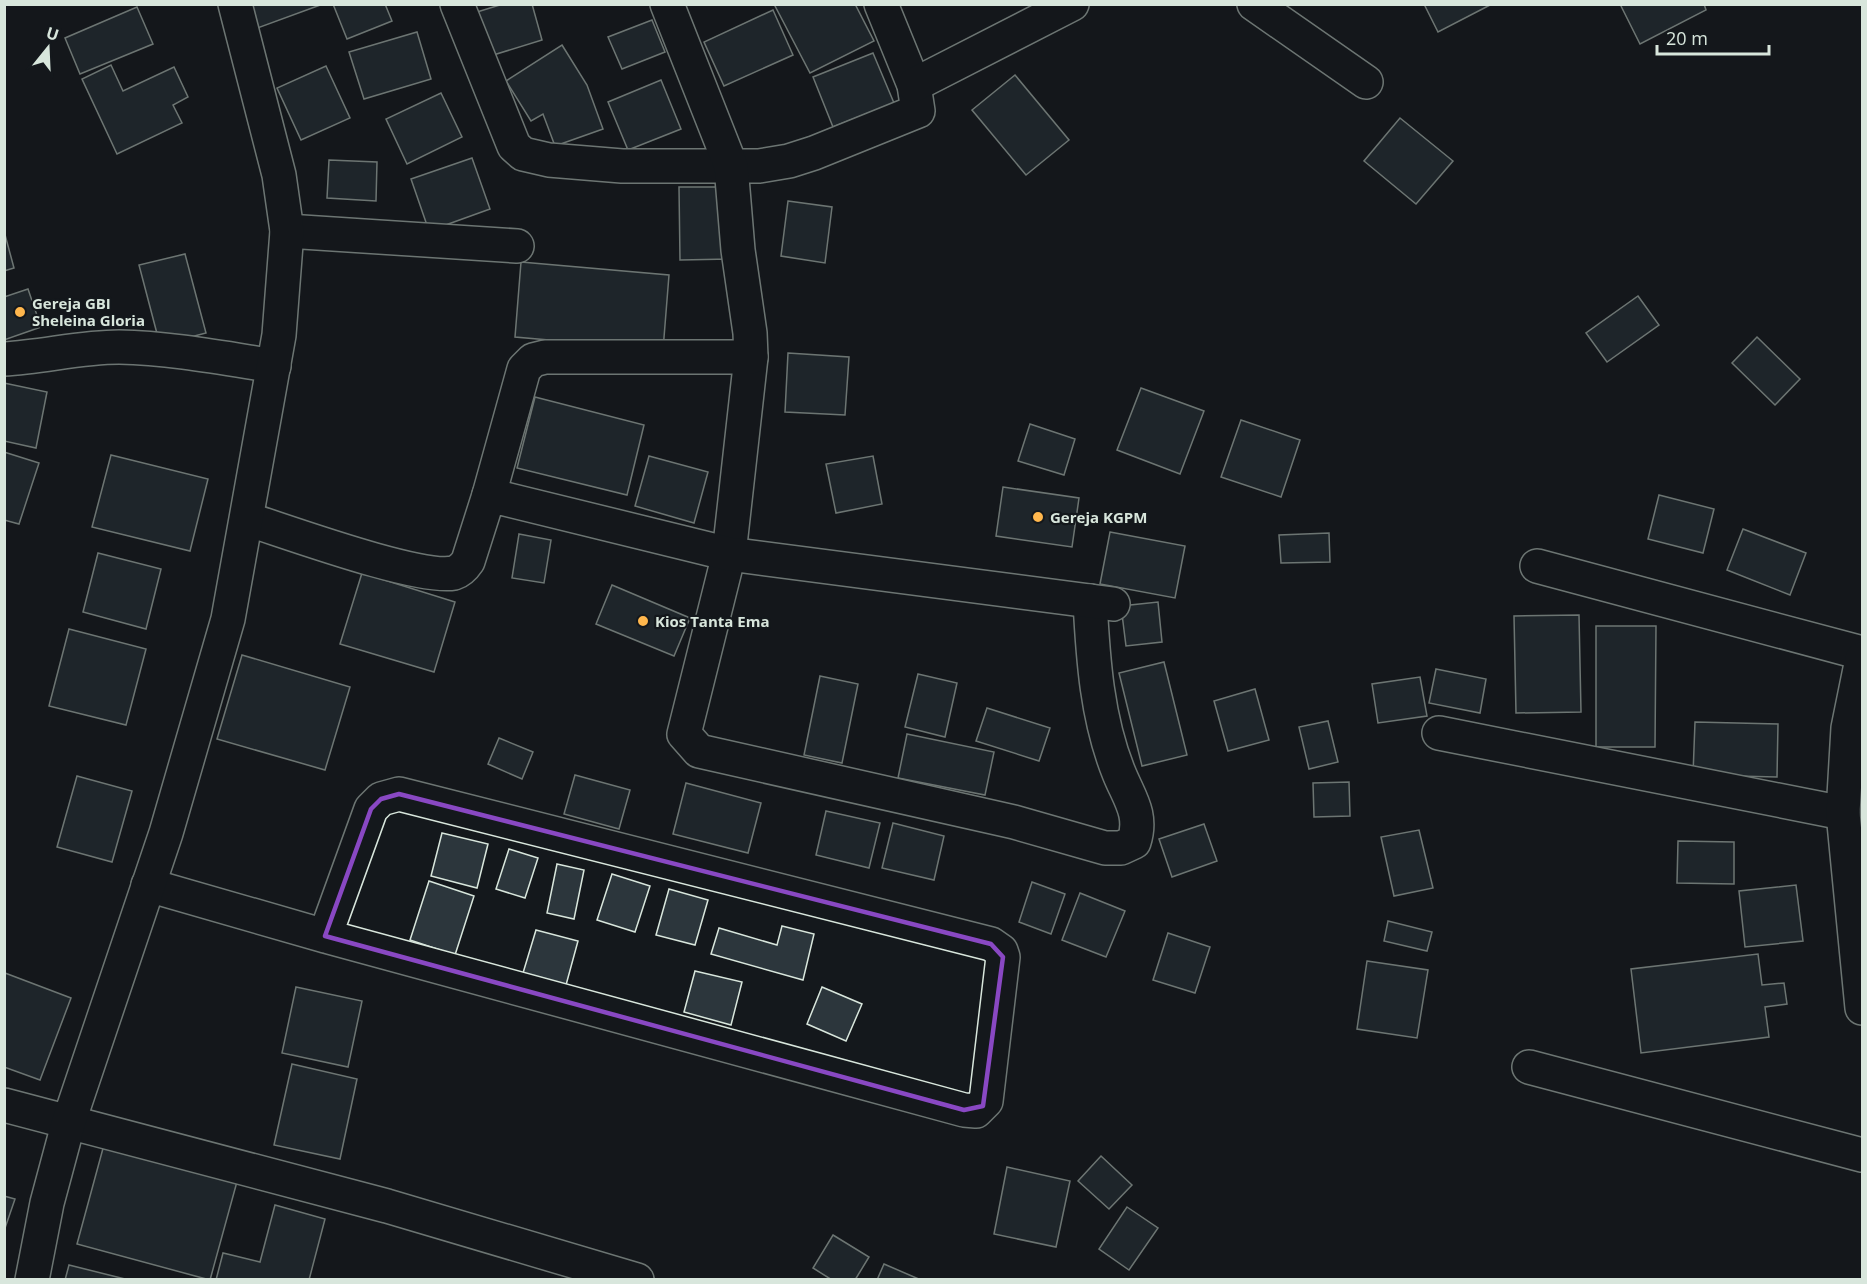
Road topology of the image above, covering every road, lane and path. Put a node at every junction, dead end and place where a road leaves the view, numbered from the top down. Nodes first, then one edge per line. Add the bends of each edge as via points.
1 (235, 4) edge
2 (457, 4) edge
3 (667, 4) edge
4 (881, 4) edge
5 (1072, 4) edge
6 (1254, 4) edge
7 (1366, 81) dead end
8 (914, 85) junction
9 (731, 166) junction
10 (287, 231) junction
11 (517, 246) dead end
12 (751, 357) junction
13 (4, 358) edge
14 (274, 366) junction
15 (489, 495) junction
16 (248, 519) junction
17 (729, 554) junction
18 (1537, 566) dead end
19 (1863, 653) edge
20 (1863, 659) edge
21 (1439, 733) dead end
22 (1854, 778) edge
23 (1843, 813) junction
24 (148, 885) junction
25 (325, 936) junction
26 (1863, 1008) edge
27 (1529, 1067) dead end
28 (4, 1105) edge
29 (69, 1122) junction
30 (1863, 1155) edge
31 (32, 1280) edge
32 (637, 1280) edge

1 - 10 street via 279,174
2 - 9 street via 514,146 523,154 622,166
3 - 9 street
4 - 8 street
5 - 8 street
6 - 7 street
8 - 9 street via 919,108 915,113 789,161
9 - 12 street
10 - 11 street
10 - 14 street
12 - 15 street via 534,360 524,369
12 - 17 street
13 - 14 street via 120,347
14 - 16 street
15 - 16 street via 468,561 451,573 402,566
15 - 17 street
16 - 24 street via 228,619
17 - 17 street via 1102,603 1094,673 1109,746 1139,820 1134,842 1121,848 1105,848 1014,822 699,751 684,734
18 - 19 street
20 - 22 street via 1848,728
21 - 23 street
22 - 23 street
23 - 26 street
24 - 25 street
24 - 29 street
25 - 25 street via 371,809 381,799 394,795 411,797 991,944 1003,957 986,1101 976,1111 964,1110
27 - 30 street
28 - 29 street
29 - 31 street
29 - 32 street via 387,1206

